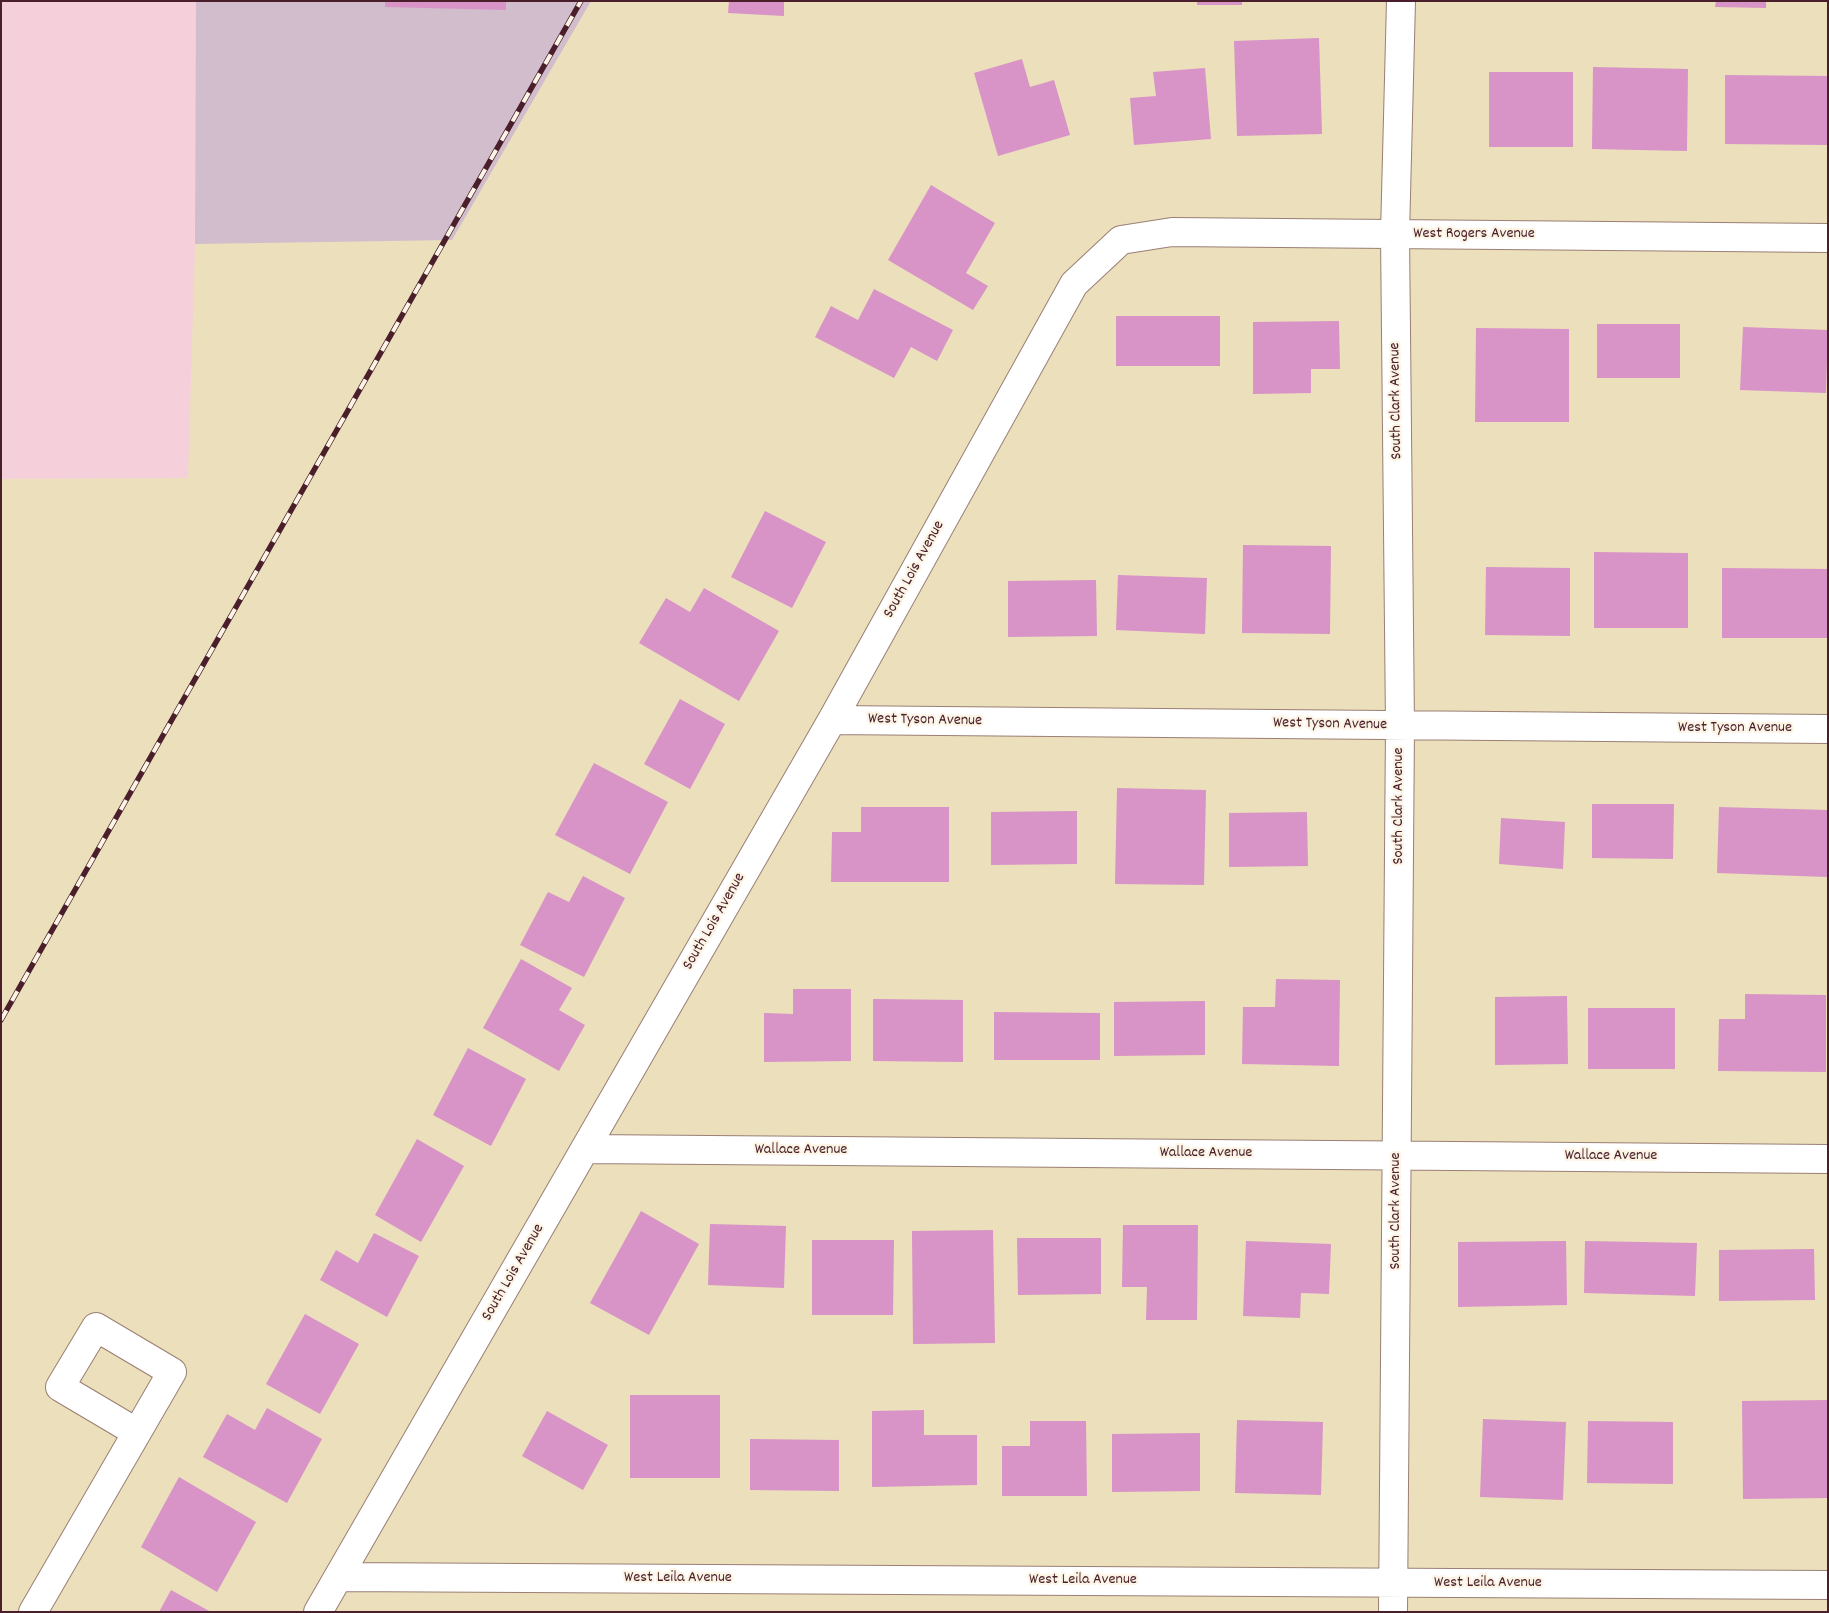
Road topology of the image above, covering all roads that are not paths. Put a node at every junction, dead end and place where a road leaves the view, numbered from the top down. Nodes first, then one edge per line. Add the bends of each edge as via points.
1 (1402, 1) edge
2 (1395, 234) junction
3 (1828, 238) edge
4 (1121, 240) joint
5 (832, 720) junction
6 (1400, 726) junction
7 (1828, 729) edge
8 (585, 1150) junction
9 (1397, 1156) junction
10 (1828, 1159) edge
11 (136, 1432) dead end
12 (339, 1577) junction
13 (1394, 1583) junction
14 (1828, 1585) edge
15 (33, 1612) edge
16 (318, 1612) edge
17 (1393, 1612) edge

1 - 2 street, South Clark Avenue
2 - 3 street, West Rogers Avenue
2 - 4 street, West Rogers Avenue via 1172,232
2 - 6 street, South Clark Avenue
4 - 5 street, South Lois Avenue via 1074,284
5 - 6 street, West Tyson Avenue
5 - 8 street, South Lois Avenue
6 - 7 street, West Tyson Avenue
6 - 9 street, South Clark Avenue
8 - 9 street, Wallace Avenue
8 - 12 street, South Lois Avenue
9 - 10 street, Wallace Avenue
9 - 13 street, South Clark Avenue
11 - 15 street
12 - 13 street, West Leila Avenue
12 - 16 street, South Lois Avenue
13 - 14 street, West Leila Avenue
13 - 17 street, South Clark Avenue

